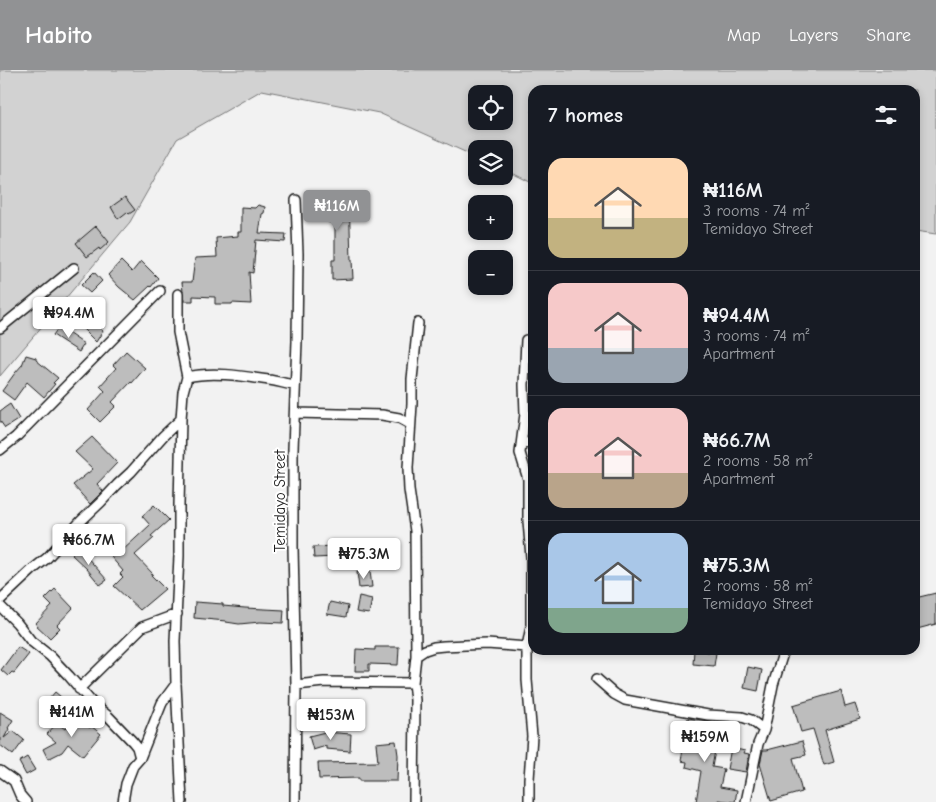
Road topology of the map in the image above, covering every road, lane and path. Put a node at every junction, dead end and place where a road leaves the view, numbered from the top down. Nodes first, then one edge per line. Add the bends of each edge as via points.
1 (296, 200) dead end
2 (74, 268) dead end
3 (160, 291) dead end
4 (178, 294) dead end
5 (418, 323) dead end
6 (0, 328) edge
7 (526, 340) dead end
8 (187, 377) junction
9 (295, 385) junction
10 (295, 413) junction
11 (182, 419) junction
12 (410, 424) junction
13 (528, 443) edge
14 (522, 444) junction
15 (0, 450) edge
16 (528, 479) edge
17 (528, 479) edge
18 (528, 521) edge
19 (0, 600) edge
20 (0, 606) edge
21 (177, 614) junction
22 (528, 642) edge
23 (527, 647) junction
24 (782, 655) edge
25 (416, 656) junction
26 (597, 678) dead end
27 (413, 683) junction
28 (176, 684) junction
29 (296, 685) junction
30 (79, 688) junction
31 (764, 730) junction
32 (140, 758) junction
33 (0, 771) edge
34 (26, 802) edge
35 (123, 802) edge
36 (182, 802) edge
37 (295, 802) edge
38 (414, 802) edge
39 (529, 802) edge
40 (746, 802) edge

1 - 9 street, Temidayo Street
2 - 6 street
3 - 15 street
4 - 8 street via 178,332
5 - 12 street
7 - 14 street
8 - 9 street via 205,374 249,377
8 - 11 street
9 - 10 street, Temidayo Street
10 - 12 street via 382,415
10 - 29 street, Temidayo Street
11 - 19 street via 47,558
11 - 21 street
12 - 25 street via 408,468 415,531
13 - 14 street
14 - 17 street via 521,460
16 - 18 street
20 - 30 street
21 - 28 street
21 - 30 street via 142,627
22 - 23 street
23 - 25 street via 487,644 444,646 425,650
23 - 39 street via 532,736
24 - 31 street
25 - 27 street
26 - 31 street via 625,700 708,715 742,717
27 - 29 street via 324,682
27 - 38 street
28 - 32 street via 162,703
28 - 36 street
29 - 37 street, Temidayo Street
30 - 32 street via 137,747
31 - 40 street
32 - 35 street via 126,784
33 - 34 street via 14,782

